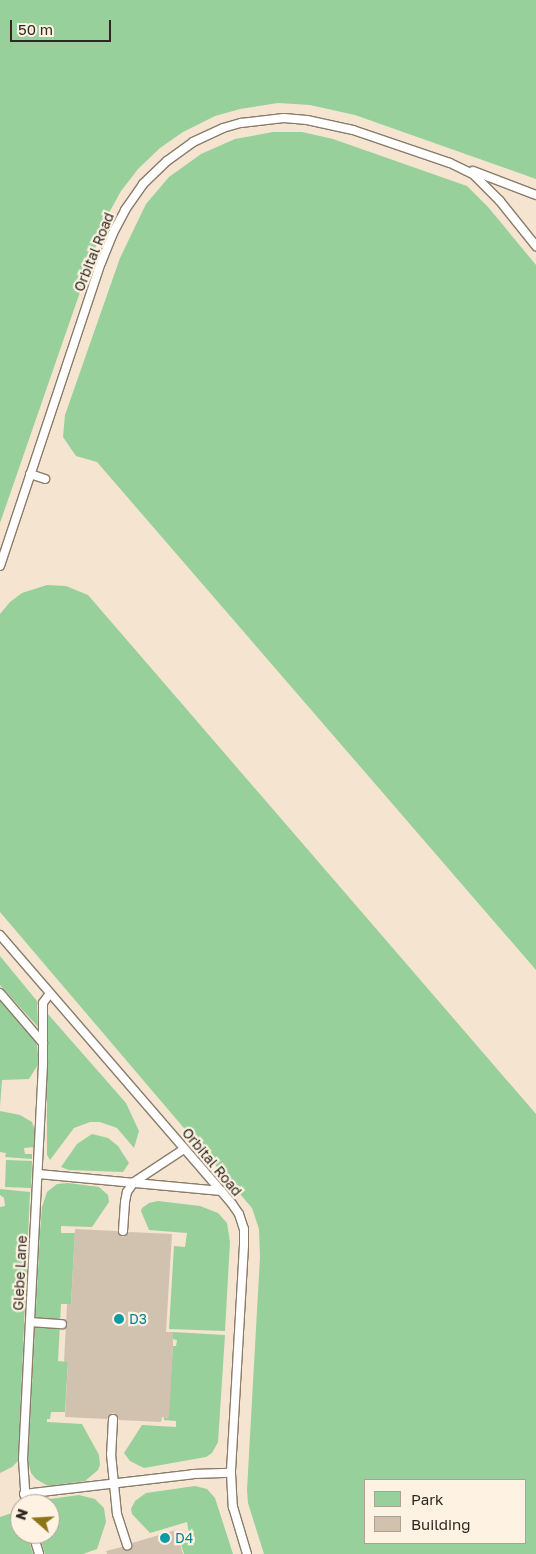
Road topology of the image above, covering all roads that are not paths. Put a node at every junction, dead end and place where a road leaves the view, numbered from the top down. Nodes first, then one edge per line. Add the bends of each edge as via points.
1 (450, 163) junction
2 (536, 195) edge
3 (536, 246) edge
4 (30, 474) junction
5 (45, 480) dead end
6 (0, 566) edge
7 (0, 935) edge
8 (0, 992) edge
9 (50, 993) junction
10 (43, 1043) junction
11 (184, 1149) junction
12 (38, 1174) junction
13 (134, 1182) junction
14 (221, 1191) junction
15 (123, 1231) dead end
16 (30, 1322) junction
17 (62, 1324) dead end
18 (113, 1419) dead end
19 (231, 1473) junction
20 (114, 1484) junction
21 (24, 1494) joint
22 (127, 1545) dead end
23 (247, 1554) edge

1 - 2 lane
1 - 3 lane, Orbital Road via 473,174 488,187
1 - 4 lane, Orbital Road via 353,130 316,121 284,118 223,128 193,142 167,160 143,184 113,233
4 - 5 lane
4 - 6 lane, Orbital Road
7 - 9 lane, Orbital Road
8 - 10 lane
9 - 10 lane, Glebe Lane via 43,1003
9 - 11 lane, Orbital Road
10 - 12 lane, Glebe Lane
11 - 13 lane
11 - 14 lane, Orbital Road
12 - 13 lane
12 - 16 lane, Glebe Lane
13 - 14 lane
13 - 15 lane via 127,1192
14 - 19 lane, Orbital Road via 232,1204 244,1229
16 - 17 lane
16 - 21 lane, Glebe Lane via 22,1459
18 - 20 lane via 111,1454
19 - 20 lane via 193,1474
19 - 23 lane, Orbital Road via 233,1507
20 - 21 lane
20 - 22 lane via 117,1514

